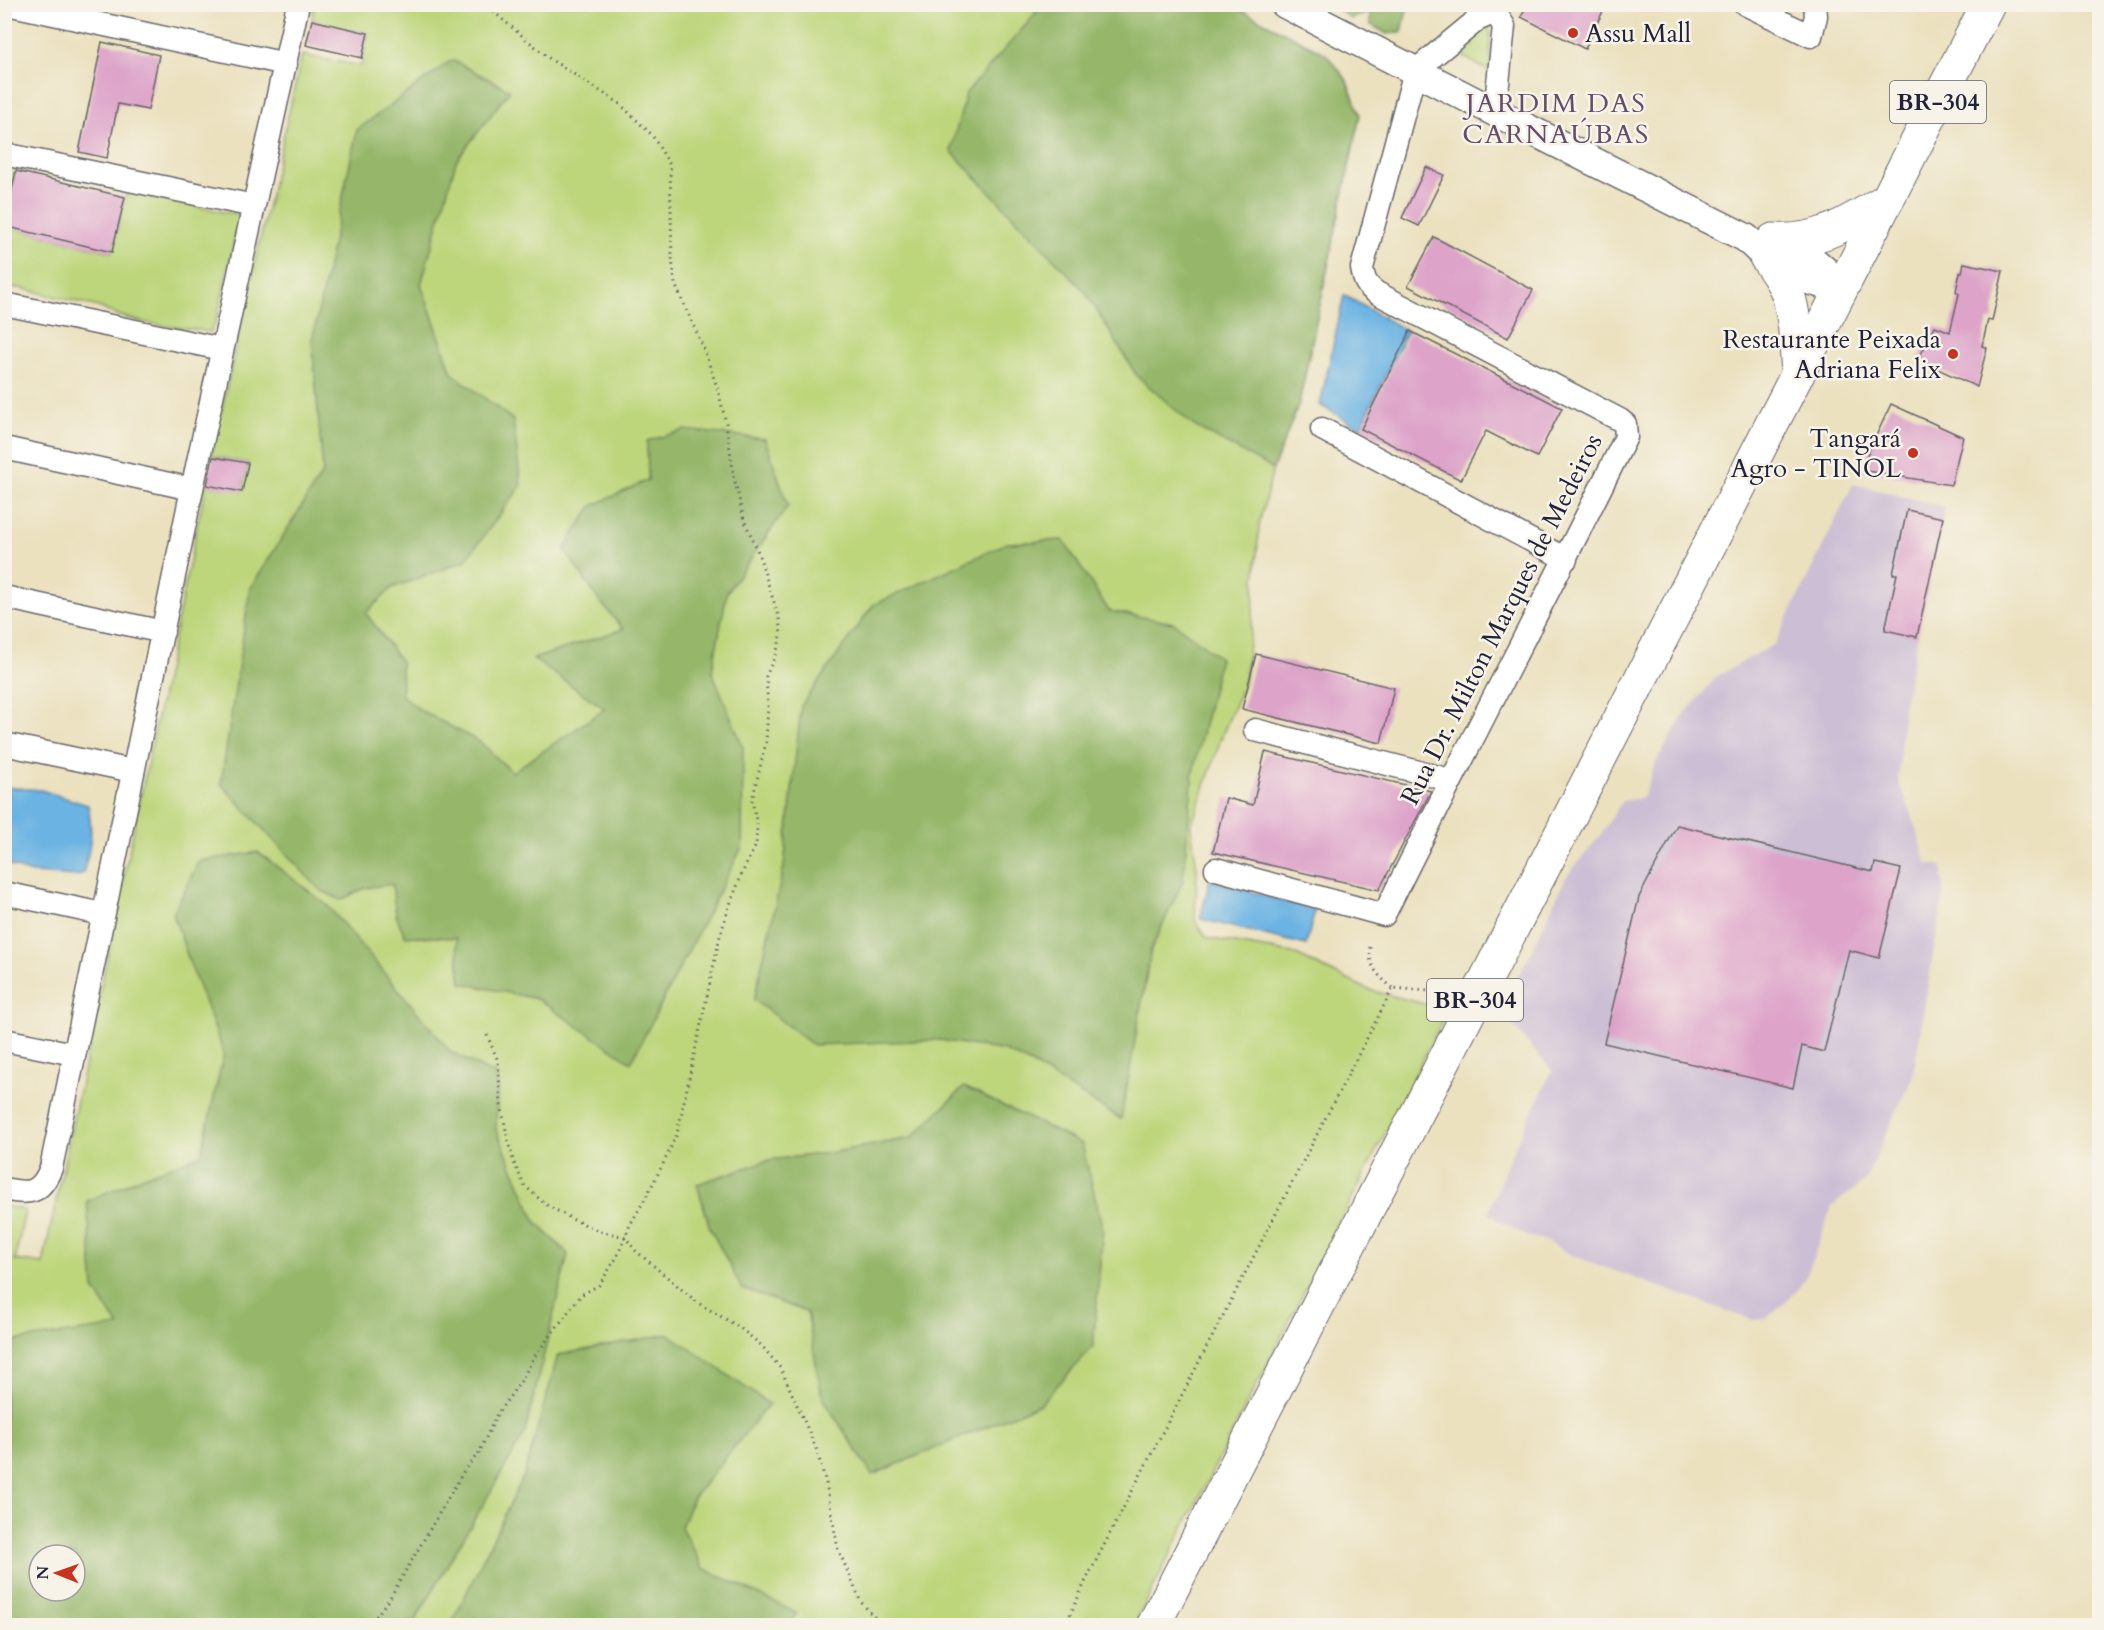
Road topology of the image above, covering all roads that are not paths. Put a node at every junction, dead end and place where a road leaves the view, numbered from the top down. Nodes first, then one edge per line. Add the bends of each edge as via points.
1 (8, 4) edge
2 (298, 4) edge
3 (1285, 4) edge
4 (1745, 4) edge
5 (1815, 4) edge
6 (1988, 4) edge
7 (1497, 8) edge
8 (286, 63) junction
9 (1416, 71) junction
10 (1495, 112) junction
11 (4, 154) edge
12 (1888, 199) junction
13 (254, 206) junction
14 (1762, 245) junction
15 (1843, 288) junction
16 (4, 304) edge
17 (222, 349) junction
18 (1798, 375) junction
19 (1322, 429) dead end
20 (4, 448) edge
21 (192, 489) junction
22 (1566, 559) junction
23 (4, 597) edge
24 (163, 632) junction
25 (1255, 730) dead end
26 (4, 744) edge
27 (133, 771) junction
28 (1450, 780) junction
29 (1216, 869) dead end
30 (4, 892) edge
31 (102, 914) junction
32 (4, 1040) edge
33 (74, 1054) junction
34 (4, 1189) edge
35 (1153, 1626) edge

1 - 8 street
2 - 8 street
3 - 9 main road
4 - 5 street via 1811,36
6 - 12 highway, BR-304
7 - 9 street
7 - 10 street via 1504,26
8 - 13 street
9 - 10 main road
9 - 22 street, Rua Dr. Milton Marques de Medeiros via 1362,268 1364,279 1367,287 1377,293 1625,424 1626,437
10 - 14 main road
11 - 13 street
12 - 14 highway via 1824,234
12 - 15 highway, BR-304
13 - 17 street
14 - 15 main road via 1807,255
14 - 18 highway via 1788,294
15 - 18 highway, BR-304
16 - 17 street
17 - 21 street
18 - 35 highway, BR-304
19 - 22 street
20 - 21 street
21 - 24 street
22 - 28 street, Rua Dr. Milton Marques de Medeiros
23 - 24 street
24 - 27 street
25 - 28 street
26 - 27 street
27 - 31 street
28 - 29 street, Rua Dr. Milton Marques de Medeiros via 1384,915
30 - 31 street
31 - 33 street
32 - 33 street
33 - 34 street via 45,1181 28,1192

